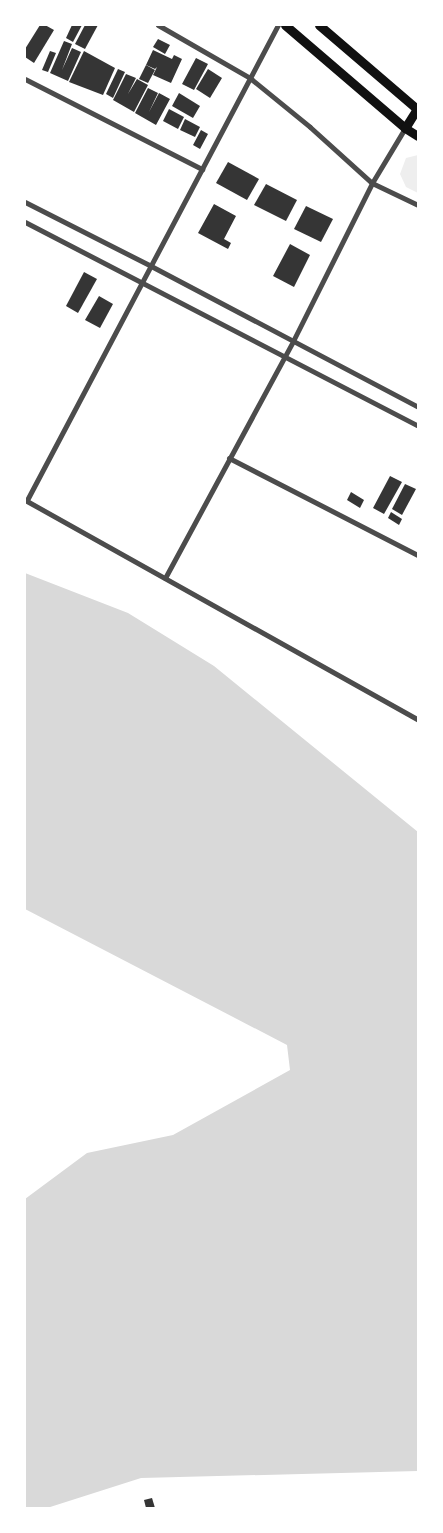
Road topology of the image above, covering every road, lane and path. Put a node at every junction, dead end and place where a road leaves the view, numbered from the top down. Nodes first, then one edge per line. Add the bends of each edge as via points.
1 (158, 25) edge
2 (278, 25) edge
3 (285, 25) edge
4 (319, 25) edge
5 (250, 78) junction
6 (25, 79) edge
7 (418, 108) edge
8 (405, 128) junction
9 (418, 136) edge
10 (202, 169) junction
11 (372, 183) junction
12 (25, 202) edge
13 (418, 205) edge
14 (25, 222) edge
15 (151, 266) junction
16 (142, 282) junction
17 (293, 341) junction
18 (285, 356) junction
19 (418, 407) edge
20 (418, 426) edge
21 (229, 458) junction
22 (26, 500) edge
23 (418, 555) edge
24 (165, 578) junction
25 (418, 720) edge

1 - 5 street
2 - 5 street
3 - 8 main road
4 - 7 main road
5 - 10 street
5 - 11 street
6 - 10 street
7 - 8 main road
8 - 9 main road
8 - 11 street
10 - 15 street
11 - 13 street
11 - 17 street
12 - 15 street
14 - 16 street
15 - 16 street
15 - 17 street
16 - 18 street
16 - 22 street
17 - 18 street
17 - 19 street
18 - 20 street
18 - 21 street
21 - 23 street
21 - 24 street
22 - 24 street
24 - 25 street

